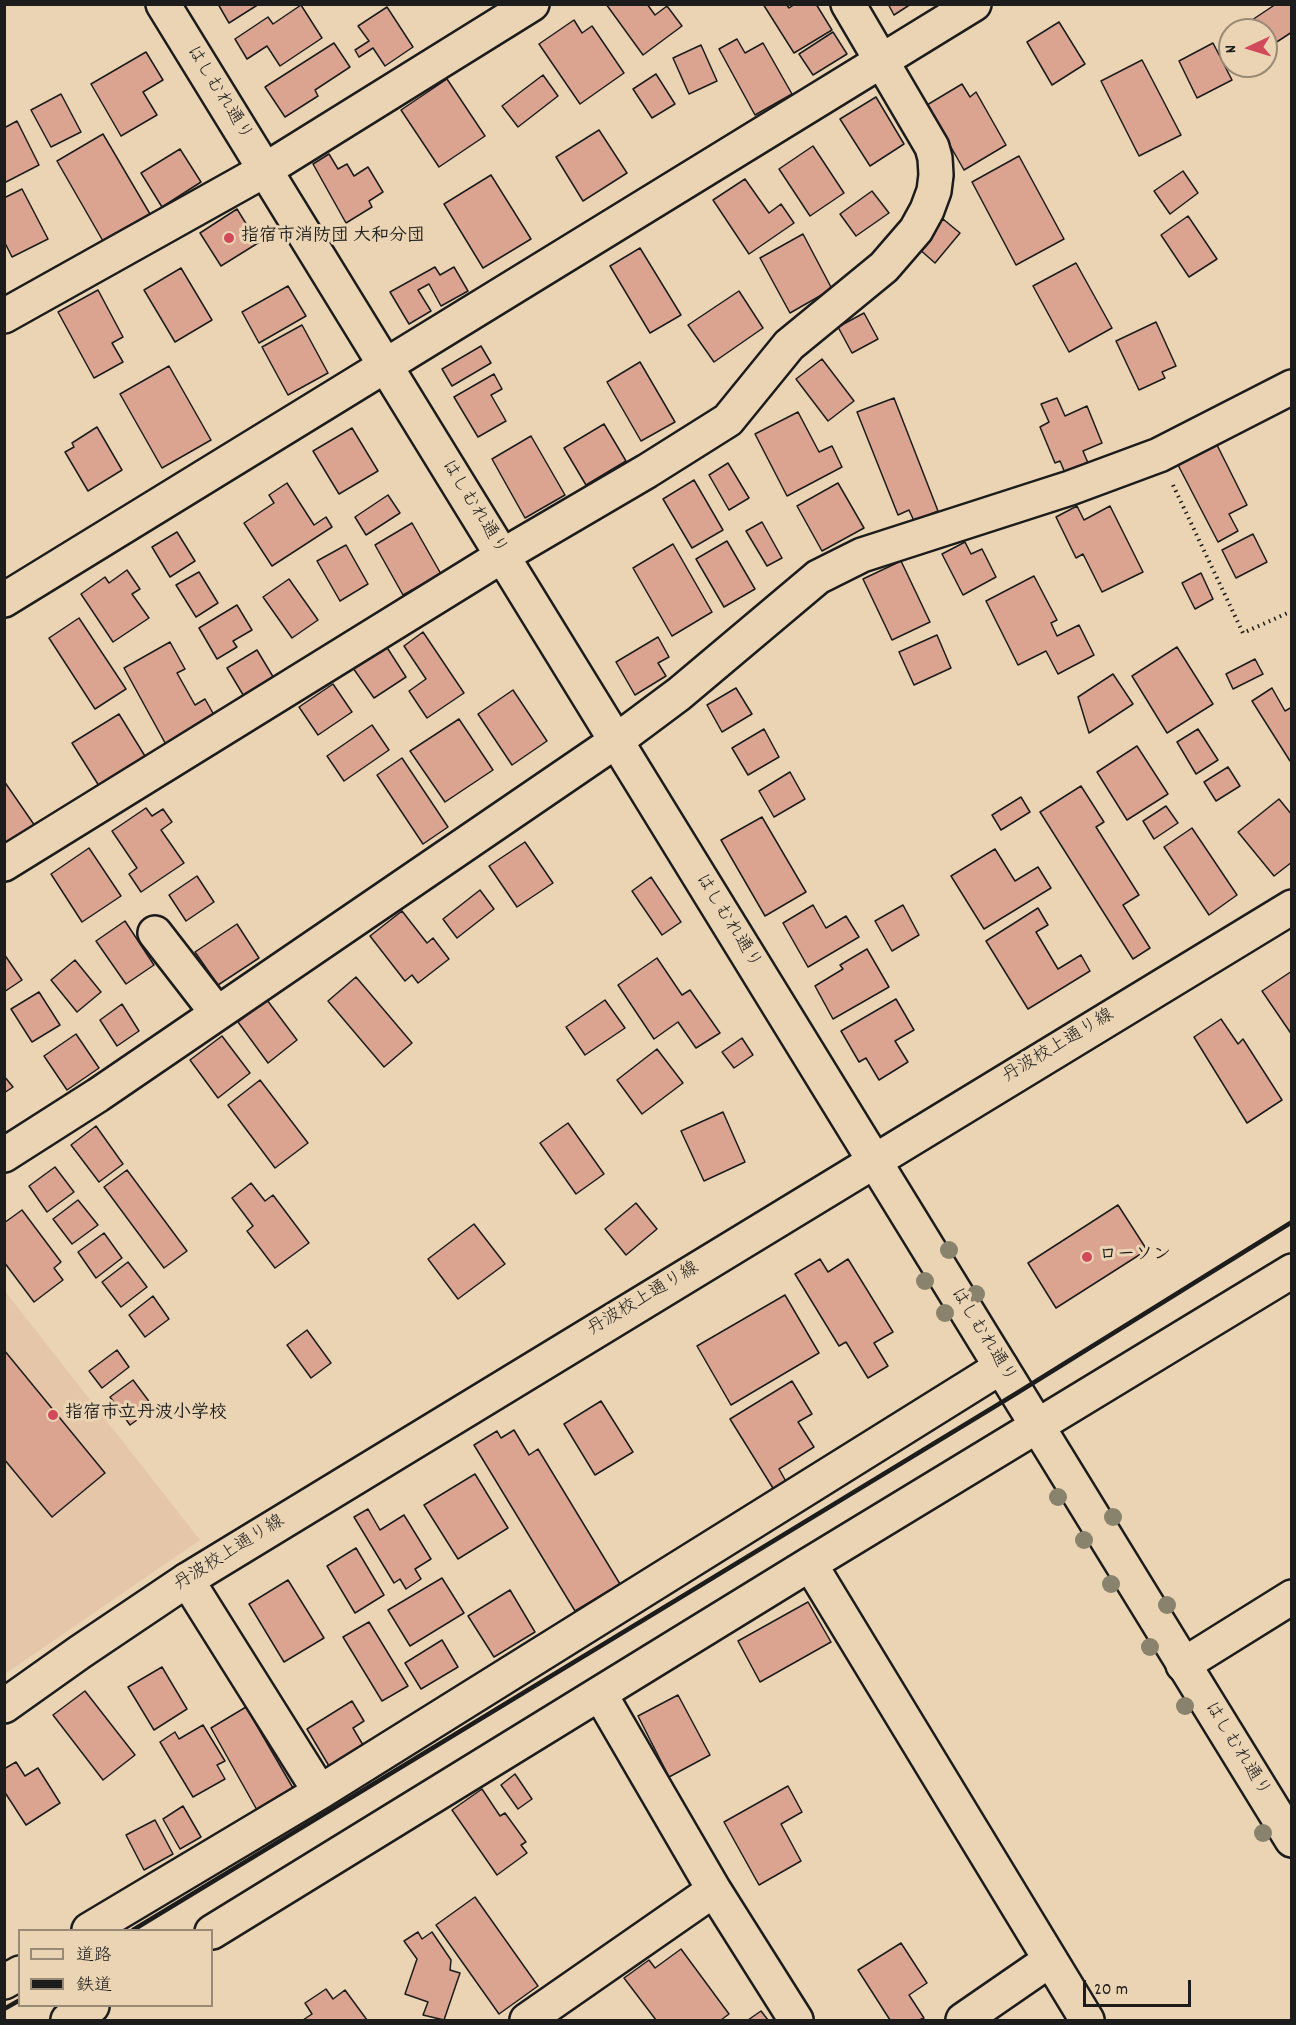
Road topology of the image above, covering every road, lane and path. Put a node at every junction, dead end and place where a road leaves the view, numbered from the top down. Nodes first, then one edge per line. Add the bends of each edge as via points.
1 (163, 4) edge
2 (532, 4) edge
3 (848, 4) edge
4 (974, 4) edge
5 (882, 62) junction
6 (265, 170) junction
7 (4, 316) edge
8 (384, 365) junction
9 (1292, 387) edge
10 (1159, 454) junction
11 (502, 556) junction
12 (4, 600) edge
13 (1292, 611) edge
14 (616, 741) junction
15 (4, 864) edge
16 (1292, 906) edge
17 (155, 933) dead end
18 (217, 1013) junction
19 (4, 1155) edge
20 (873, 1160) junction
21 (1292, 1271) edge
22 (1000, 1367) junction
23 (1037, 1426) junction
24 (810, 1564) junction
25 (187, 1580) junction
26 (1292, 1597) edge
27 (1184, 1665) junction
28 (600, 1694) junction
29 (4, 1706) edge
30 (320, 1792) junction
31 (1292, 1840) edge
32 (714, 1890) junction
33 (91, 1929) edge
34 (213, 1931) edge
35 (1050, 1960) junction
36 (18, 1973) edge
37 (4, 1982) edge
38 (90, 2007) edge
39 (68, 2020) edge
40 (528, 2020) edge
41 (796, 2020) edge
42 (963, 2020) edge
43 (1087, 2020) edge

1 - 6 street, はしむれ通り
2 - 6 street
3 - 5 street
4 - 5 street
5 - 8 street
5 - 11 street via 935,158 934,191 916,230 884,267 789,345 728,420
6 - 7 street
6 - 8 street, はしむれ通り
8 - 11 street, はしむれ通り
8 - 12 street
9 - 10 street
10 - 13 path via 1243,633
10 - 14 street via 1070,488 862,555 818,577 679,694
11 - 14 street, はしむれ通り
11 - 15 street
14 - 18 street
14 - 20 street, はしむれ通り
16 - 20 street, 丹波校上通り線
17 - 18 street
18 - 19 street
20 - 22 street, はしむれ通り
20 - 25 street, 丹波校上通り線
21 - 23 street
22 - 23 street, はしむれ通り
22 - 30 street
23 - 24 street
23 - 27 street, はしむれ通り
24 - 28 street
24 - 35 street
25 - 29 street, 丹波校上通り線
25 - 30 street
26 - 27 street
27 - 31 street, はしむれ通り
28 - 32 street
28 - 34 street
30 - 33 street
32 - 40 street
32 - 41 street
35 - 42 street
35 - 43 street
36 - 37 street
38 - 39 street

